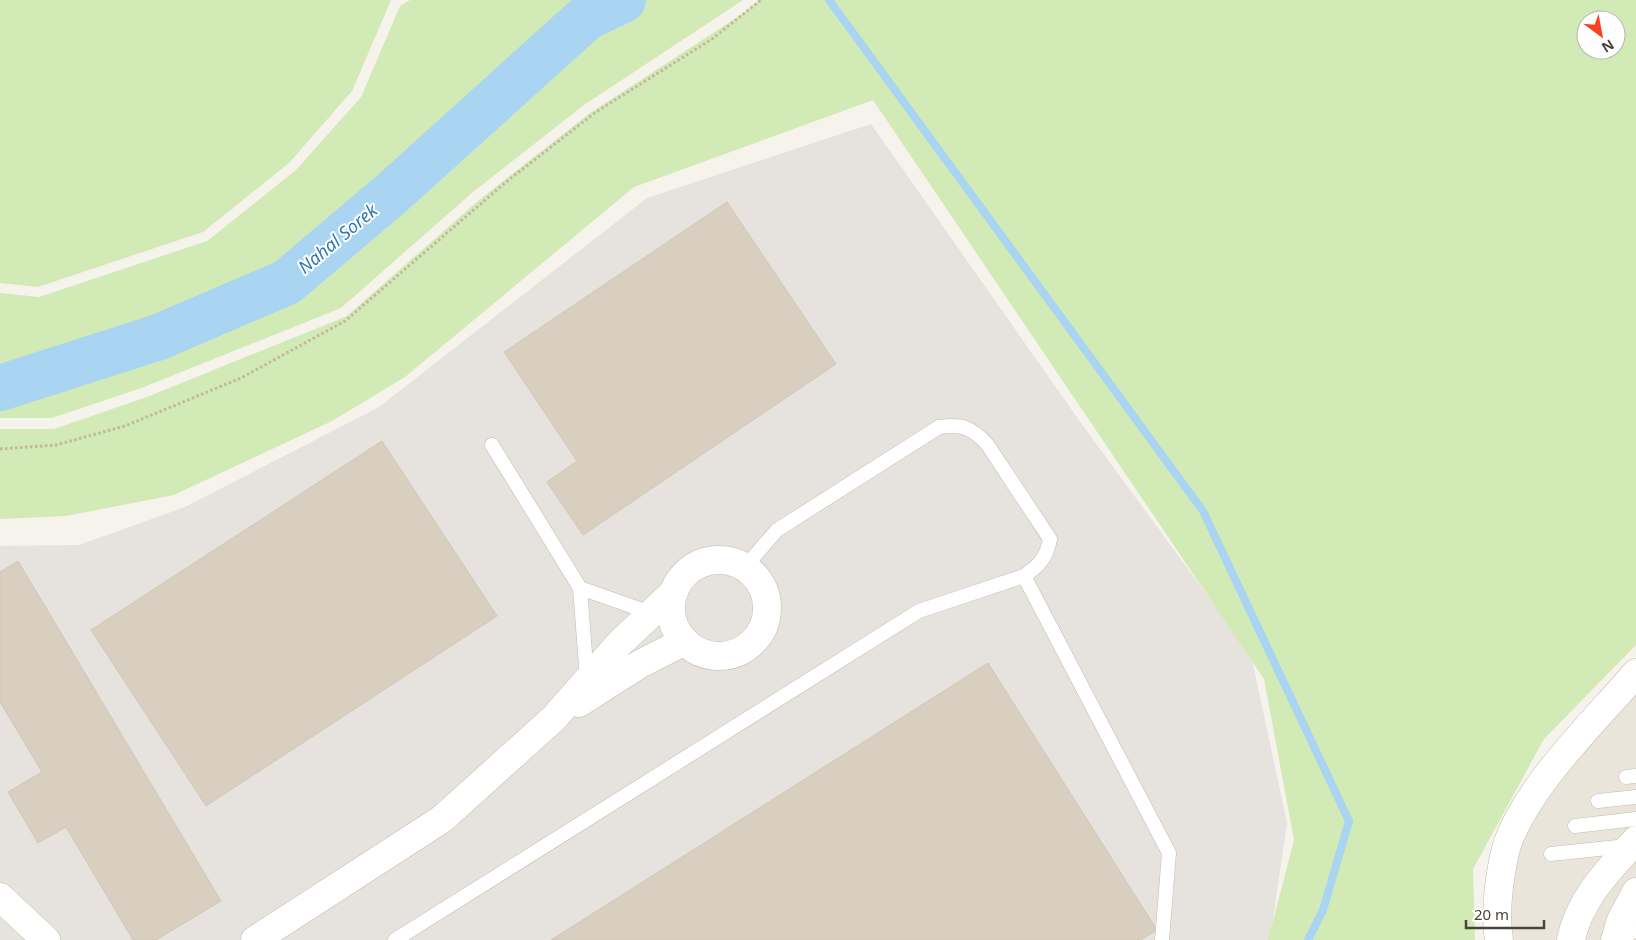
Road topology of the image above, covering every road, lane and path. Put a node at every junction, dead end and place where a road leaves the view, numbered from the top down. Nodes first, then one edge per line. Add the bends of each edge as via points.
1 (761, 0) edge
2 (492, 445) dead end
3 (0, 449) edge
4 (746, 567) junction
5 (1024, 576) junction
6 (580, 588) junction
7 (674, 592) junction
8 (651, 613) junction
9 (685, 641) junction
10 (1636, 674) edge
11 (587, 680) junction
12 (554, 718) junction
13 (1636, 797) edge
14 (1598, 801) dead end
15 (1576, 826) dead end
16 (1635, 835) edge
17 (1551, 854) dead end
18 (1636, 892) edge
19 (0, 897) edge
20 (1636, 929) edge
21 (46, 940) edge
22 (254, 940) edge
23 (396, 940) edge
24 (1162, 940) edge
25 (1499, 940) edge
26 (1571, 940) edge
27 (1615, 940) edge
28 (1622, 940) edge

1 - 3 path via 712,40 596,112 521,170 345,321 241,378 125,426 56,445
2 - 6 lane
4 - 5 lane via 777,530 939,427 957,425 976,432 987,444 1050,539 1038,567
4 - 7 street via 718,559 703,562 680,579
4 - 9 street via 765,590 768,605 766,621 759,635 748,647 734,654 718,656 703,654
5 - 23 lane via 919,611
5 - 24 lane via 1169,853
6 - 8 lane
6 - 11 lane
7 - 8 street
7 - 9 street via 673,621
8 - 11 street
9 - 12 street via 640,664
10 - 25 street via 1543,781 1524,808 1508,843 1502,870 1497,904
11 - 12 street
12 - 22 street via 442,819
13 - 14 lane
15 - 16 lane
16 - 17 lane
16 - 26 street via 1587,898
18 - 27 street
19 - 21 street
20 - 28 lane

